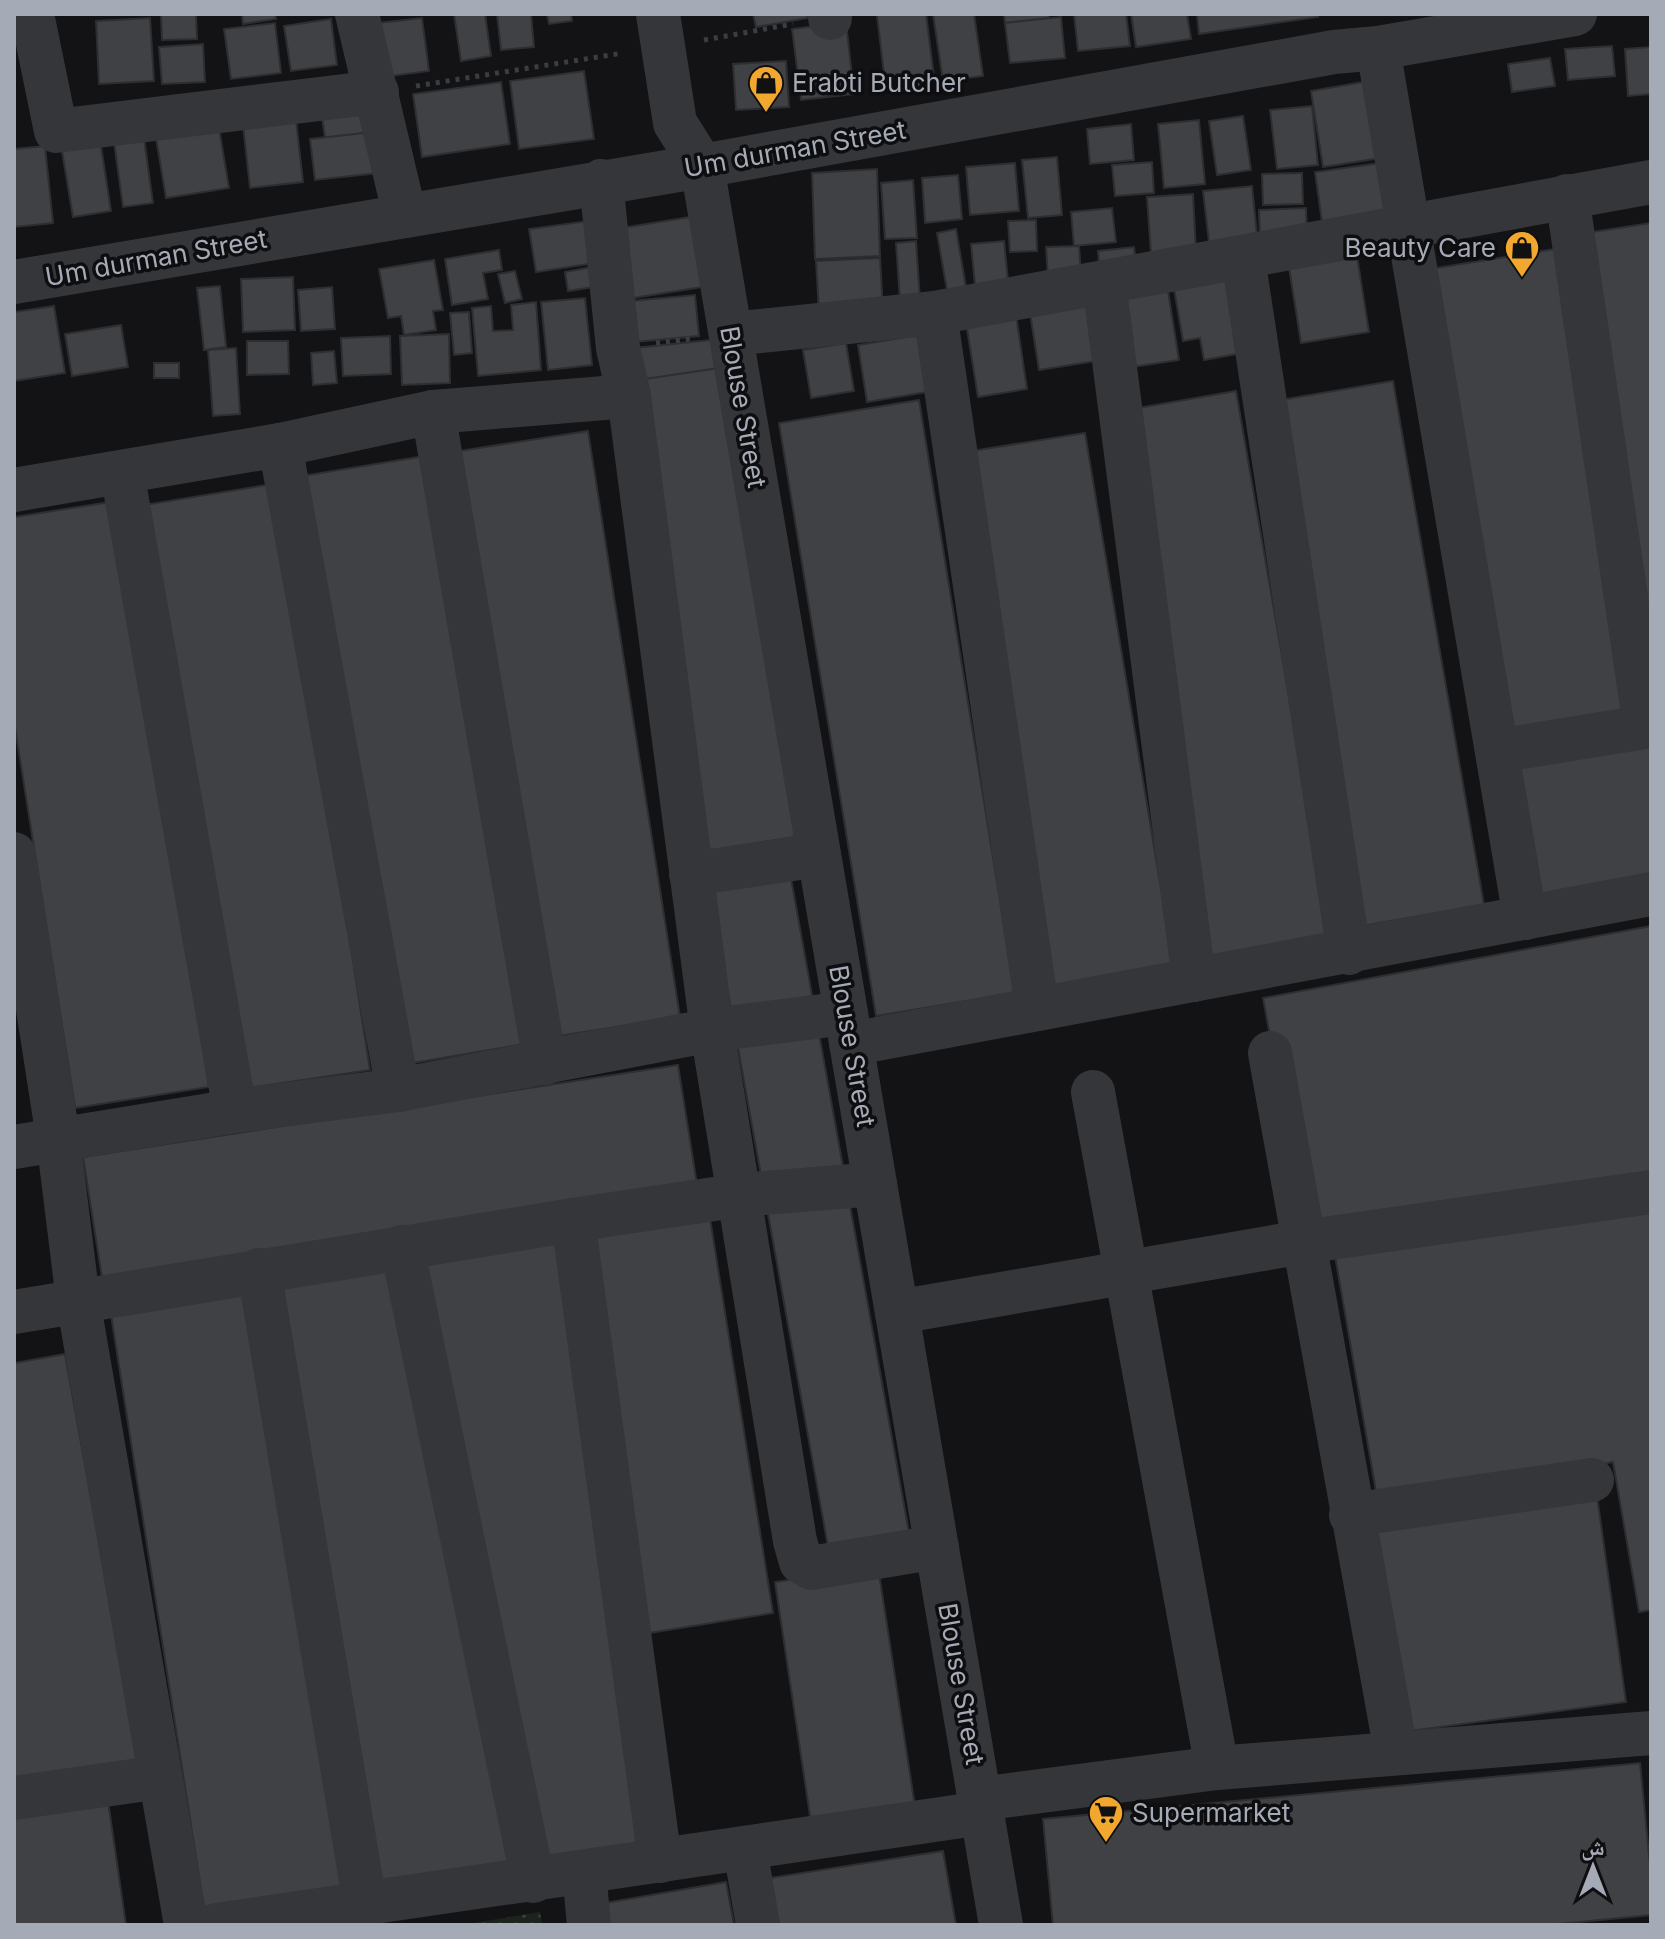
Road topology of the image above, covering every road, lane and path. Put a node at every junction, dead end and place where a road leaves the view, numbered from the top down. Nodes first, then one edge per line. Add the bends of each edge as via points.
1 (32, 14) edge
2 (357, 14) edge
3 (1575, 14) edge
4 (830, 16) edge
5 (660, 30) edge
6 (1331, 33) edge
7 (1378, 48) junction
8 (377, 92) junction
9 (702, 166) junction
10 (601, 181) junction
11 (1651, 182) edge
12 (1567, 196) junction
13 (405, 216) junction
14 (1407, 229) junction
15 (1243, 258) junction
16 (14, 282) edge
17 (1104, 283) junction
18 (935, 313) junction
19 (731, 334) junction
20 (618, 348) junction
21 (629, 396) junction
22 (433, 412) junction
23 (280, 445) junction
24 (122, 472) junction
25 (14, 490) edge
26 (1648, 727) edge
27 (1497, 751) junction
28 (14, 854) edge
29 (819, 855) junction
30 (691, 874) junction
31 (1651, 894) edge
32 (1525, 918) junction
33 (1349, 953) junction
34 (1194, 980) junction
35 (24, 991) edge
36 (1037, 1008) junction
37 (849, 1029) junction
38 (712, 1030) junction
39 (1270, 1053) dead end
40 (545, 1063) junction
41 (398, 1090) junction
42 (1093, 1092) dead end
43 (235, 1111) junction
44 (58, 1138) junction
45 (14, 1147) edge
46 (875, 1184) junction
47 (1651, 1192) edge
48 (741, 1195) junction
49 (573, 1220) junction
50 (1303, 1242) junction
51 (402, 1247) junction
52 (259, 1270) junction
53 (1127, 1275) junction
54 (78, 1300) junction
55 (14, 1312) edge
56 (897, 1312) junction
57 (1592, 1480) dead end
58 (1351, 1515) junction
59 (937, 1547) junction
60 (1651, 1733) edge
61 (1396, 1752) junction
62 (1217, 1768) junction
63 (160, 1777) junction
64 (14, 1798) edge
65 (981, 1806) junction
66 (745, 1849) junction
67 (660, 1861) junction
68 (584, 1872) junction
69 (533, 1881) junction
70 (365, 1904) junction
71 (186, 1925) edge
72 (217, 1925) edge
73 (589, 1925) edge
74 (758, 1925) edge
75 (1001, 1925) edge

1 - 8 street via 56,131
2 - 8 street
3 - 7 street, Um durman Street
4 - 5 path
5 - 8 path
5 - 9 street via 675,123
6 - 7 street, Um durman Street
6 - 9 street, Um durman Street
7 - 14 street
8 - 13 street
9 - 10 street, Um durman Street
9 - 19 street, Blouse Street
10 - 13 street, Um durman Street
10 - 20 street
11 - 12 street
12 - 14 street
12 - 26 street
13 - 16 street, Um durman Street
14 - 15 street
14 - 27 street
15 - 17 street
15 - 33 street
17 - 18 street
17 - 34 street
18 - 19 street
18 - 36 street
19 - 20 path
19 - 29 street, Blouse Street
20 - 21 street
21 - 22 street
21 - 30 street
22 - 23 street
22 - 40 street
23 - 24 street
23 - 41 street
24 - 25 street
24 - 43 street
26 - 27 street
27 - 32 street
28 - 35 street
29 - 30 street
29 - 37 street, Blouse Street
30 - 38 street
31 - 32 street
32 - 33 street
33 - 34 street
34 - 36 street
35 - 44 street
36 - 37 street
37 - 38 street
37 - 46 street, Blouse Street
38 - 40 street
38 - 48 street
39 - 50 street
40 - 41 street
41 - 43 street
42 - 53 street
43 - 44 street
44 - 45 street
44 - 54 street
46 - 48 street
46 - 56 street, Blouse Street
47 - 50 street
48 - 49 street
48 - 59 street via 801,1562 811,1568
49 - 51 street
49 - 67 street
50 - 53 street
50 - 58 street
51 - 52 street
51 - 69 street
52 - 54 street
52 - 70 street
53 - 56 street
53 - 62 street
54 - 55 street
54 - 63 street
56 - 59 street, Blouse Street
57 - 58 street
58 - 61 street
59 - 65 street, Blouse Street
60 - 61 street
61 - 62 street
62 - 65 street
63 - 64 street
63 - 71 street
65 - 66 street
65 - 75 street, Blouse Street
66 - 67 street
66 - 74 street
67 - 68 street
68 - 69 street
68 - 73 street
69 - 70 street
70 - 72 street

